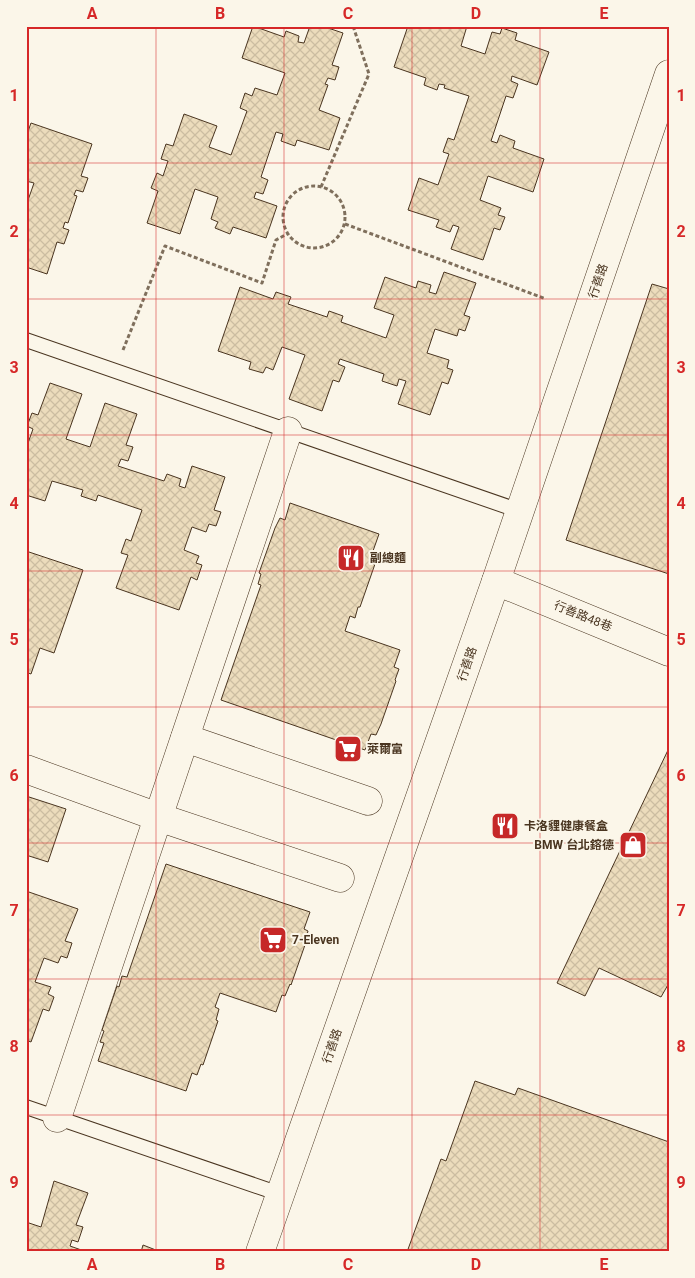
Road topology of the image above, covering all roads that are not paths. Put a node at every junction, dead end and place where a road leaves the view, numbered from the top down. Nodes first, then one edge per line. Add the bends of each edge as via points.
1 (669, 74) edge
2 (26, 340) edge
3 (288, 431) junction
4 (520, 511) junction
5 (496, 581) junction
6 (669, 652) edge
7 (185, 738) junction
8 (26, 769) edge
9 (368, 801) dead end
10 (158, 816) junction
11 (340, 878) dead end
12 (26, 1107) edge
13 (57, 1118) junction
14 (280, 1194) junction
15 (260, 1252) edge

1 - 4 street, 行善路
2 - 3 lane
3 - 4 lane
3 - 7 street
4 - 5 street, 行善路
5 - 6 street, 行善路48巷
5 - 14 street, 行善路
7 - 9 street
7 - 10 street
8 - 10 street
10 - 11 street
10 - 13 street
12 - 13 lane
13 - 14 lane
14 - 15 street, 行善路

